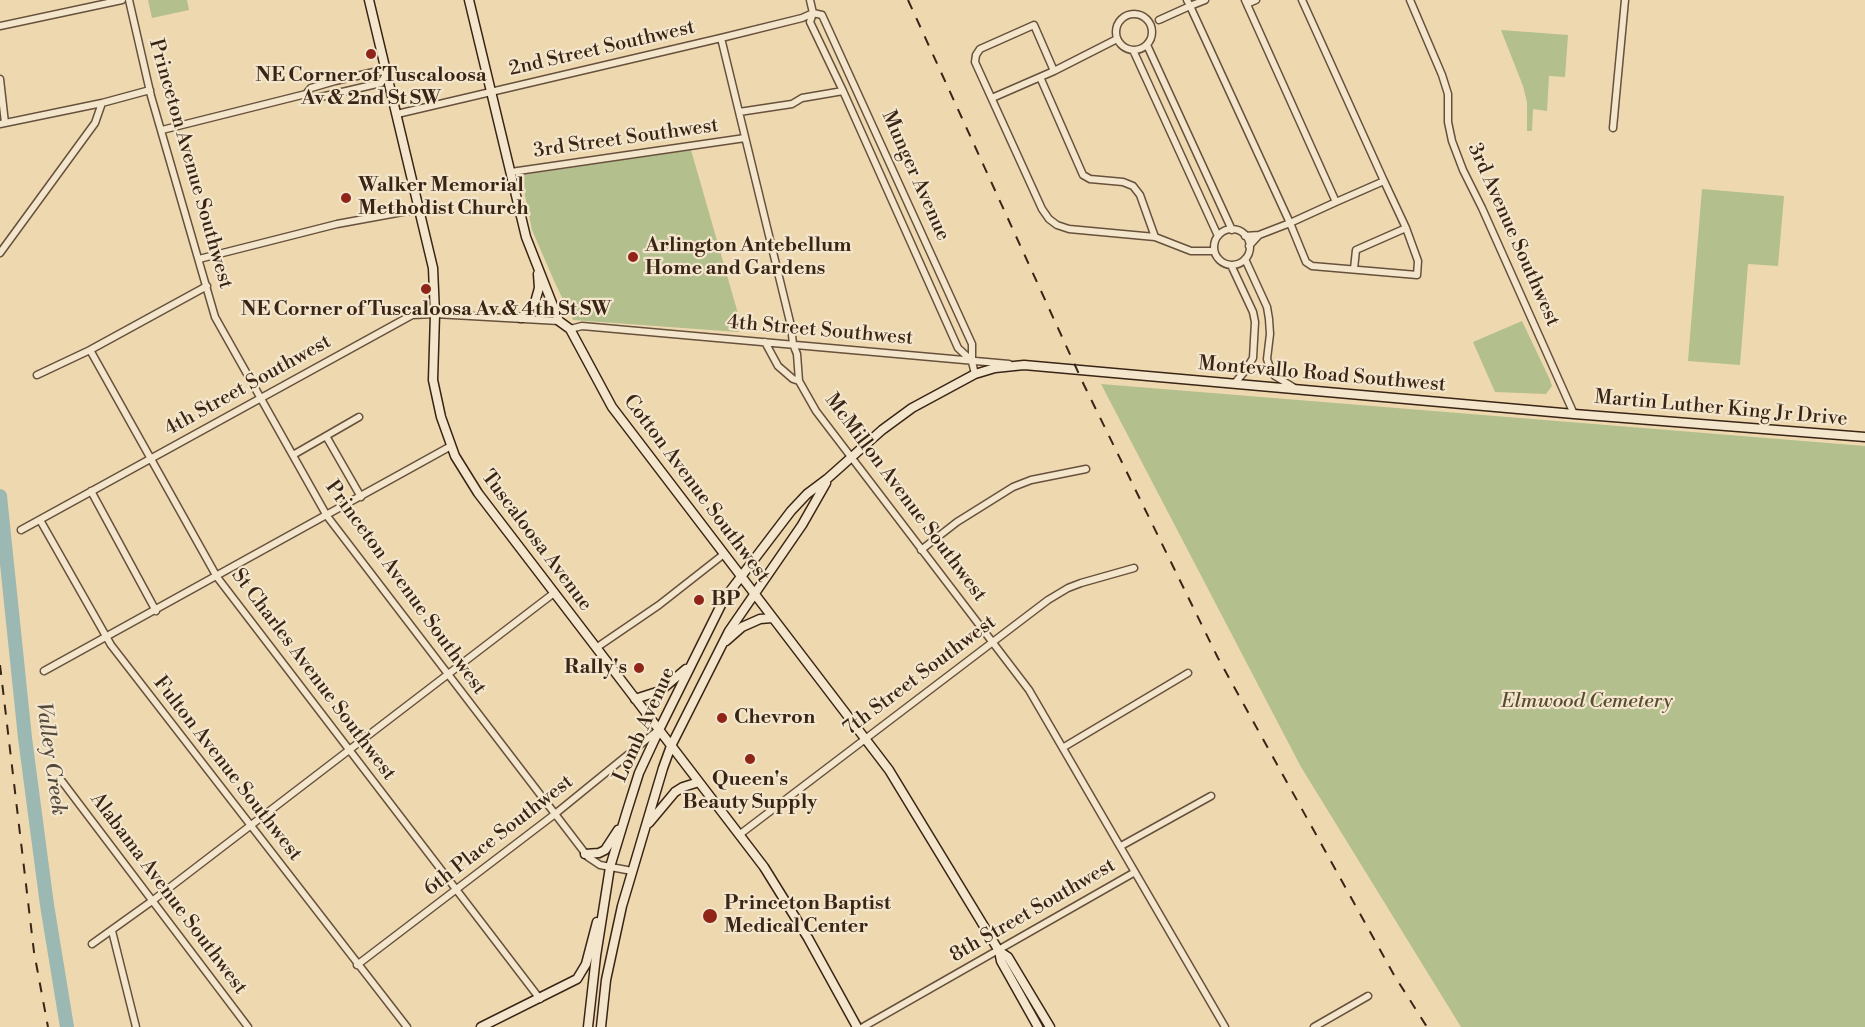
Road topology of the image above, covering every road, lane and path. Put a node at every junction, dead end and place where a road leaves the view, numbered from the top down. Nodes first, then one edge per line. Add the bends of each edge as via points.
1 (122, 0) edge
2 (129, 0) edge
3 (369, 0) edge
4 (469, 0) edge
5 (810, 0) edge
6 (1205, 0) edge
7 (1256, 0) edge
8 (1302, 0) edge
9 (1410, 0) edge
10 (1625, 0) edge
11 (1246, 2) edge
12 (1189, 3) edge
13 (813, 13) junction
14 (1146, 20) junction
15 (1159, 20) junction
16 (0, 26) edge
17 (1151, 29) junction
18 (721, 38) junction
19 (1117, 39) junction
20 (1147, 45) junction
21 (1133, 50) junction
22 (1054, 70) junction
23 (386, 74) junction
24 (1040, 77) junction
25 (0, 79) edge
26 (150, 90) junction
27 (843, 91) junction
28 (491, 92) junction
29 (306, 94) junction
30 (992, 98) junction
31 (102, 103) junction
32 (739, 112) junction
33 (397, 114) junction
34 (3, 123) edge
35 (874, 125) junction
36 (1612, 128) dead end
37 (162, 130) junction
38 (861, 132) junction
39 (746, 138) junction
40 (511, 172) junction
41 (1384, 181) junction
42 (1336, 202) junction
43 (419, 209) junction
44 (1290, 224) junction
45 (1406, 228) junction
46 (1232, 230) junction
47 (1259, 235) junction
48 (1218, 236) junction
49 (1245, 236) junction
50 (1155, 237) junction
51 (926, 241) junction
52 (1250, 246) junction
53 (913, 248) junction
54 (1214, 251) junction
55 (0, 253) edge
56 (199, 259) junction
57 (1245, 259) junction
58 (537, 264) junction
59 (1231, 265) junction
60 (1354, 269) junction
61 (207, 286) junction
62 (435, 314) junction
63 (521, 318) junction
64 (559, 321) junction
65 (570, 329) junction
66 (765, 342) junction
67 (793, 344) junction
68 (90, 350) junction
69 (972, 362) junction
70 (1024, 364) junction
71 (1067, 368) joint
72 (975, 374) junction
73 (37, 375) dead end
74 (799, 381) junction
75 (1234, 384) junction
76 (1297, 389) junction
77 (261, 397) junction
78 (1574, 414) junction
79 (359, 417) dead end
80 (326, 436) junction
81 (1865, 437) edge
82 (451, 446) junction
83 (292, 455) junction
84 (151, 458) junction
85 (853, 459) junction
86 (1086, 469) dead end
87 (827, 480) junction
88 (91, 491) junction
89 (361, 497) junction
90 (327, 516) junction
91 (40, 520) junction
92 (21, 530) dead end
93 (921, 550) junction
94 (724, 554) junction
95 (1134, 568) dead end
96 (740, 576) junction
97 (218, 577) junction
98 (554, 593) junction
99 (754, 594) junction
100 (156, 611) junction
101 (772, 618) junction
102 (107, 638) junction
103 (993, 641) junction
104 (721, 646) junction
105 (596, 648) junction
106 (690, 664) junction
107 (44, 671) dead end
108 (1188, 673) dead end
109 (448, 675) junction
110 (635, 699) junction
111 (659, 730) junction
112 (866, 740) junction
113 (671, 746) junction
114 (1064, 747) junction
115 (349, 750) junction
116 (61, 780) dead end
117 (699, 782) junction
118 (1211, 796) dead end
119 (627, 810) junction
120 (555, 814) junction
121 (250, 825) junction
122 (645, 828) junction
123 (739, 835) junction
124 (1121, 846) junction
125 (585, 854) junction
126 (610, 867) junction
127 (632, 871) junction
128 (1135, 872) junction
129 (457, 890) junction
130 (605, 900) junction
131 (152, 901) junction
132 (112, 931) junction
133 (92, 944) dead end
134 (999, 951) junction
135 (357, 965) junction
136 (1368, 996) dead end
137 (540, 999) junction
138 (136, 1027) edge
139 (248, 1027) edge
140 (406, 1027) edge
141 (482, 1027) edge
142 (588, 1027) edge
143 (601, 1027) edge
144 (857, 1027) edge
145 (863, 1027) edge
146 (1038, 1027) edge
147 (1050, 1027) edge
148 (1226, 1027) edge
149 (1314, 1027) edge

1 - 16 street
2 - 26 street, Princeton Avenue Southwest
3 - 23 main road, Tuscaloosa Avenue
4 - 28 main road
5 - 13 street, Munger Avenue
6 - 12 street
7 - 11 street
8 - 41 street
9 - 78 street, 3rd Avenue Southwest via 1448,94 1448,122 1463,170
10 - 36 street
11 - 42 street
12 - 15 street
12 - 44 street
13 - 18 street, 2nd Street Southwest
13 - 27 street, Munger Avenue via 810,22
13 - 35 street, Munger Avenue via 822,15
14 - 15 street
14 - 17 street
14 - 19 street via 1133,14 1122,18 1116,28
15 - 17 street
17 - 20 street
18 - 28 street, 2nd Street Southwest
18 - 32 street, McMillon Avenue Southwest
19 - 21 street
19 - 22 street
20 - 21 street
20 - 46 street
21 - 48 street
22 - 24 street
22 - 30 street via 1034,25 980,49 975,62
23 - 29 street via 381,71 335,81 311,88
23 - 29 street via 381,83 312,99
23 - 33 main road, Tuscaloosa Avenue
24 - 30 street
24 - 50 street via 1083,175 1133,186
25 - 34 street
26 - 31 street
26 - 37 street, Princeton Avenue Southwest
27 - 32 street
27 - 38 street, Munger Avenue
28 - 33 street, 2nd Street Southwest
28 - 40 main road
29 - 37 street
30 - 50 street via 1049,219 1069,229
31 - 34 street
31 - 55 street via 95,123
32 - 39 street, McMillon Avenue Southwest
33 - 43 main road, Tuscaloosa Avenue
35 - 38 street
35 - 51 street, Munger Avenue
37 - 56 street, Princeton Avenue Southwest
38 - 53 street, Munger Avenue
39 - 40 street, 3rd Street Southwest
39 - 67 street, McMillon Avenue Southwest
40 - 58 main road via 526,237
41 - 42 street
41 - 45 street
42 - 44 street
43 - 56 street via 338,224
43 - 62 main road, Tuscaloosa Avenue via 433,268
44 - 47 street
44 - 60 street via 1306,262 1312,266
45 - 60 street via 1356,250
45 - 60 street via 1418,261 1417,275
46 - 48 street
46 - 49 street
47 - 49 street
47 - 52 street
48 - 54 street
49 - 52 street
50 - 54 street via 1191,251
51 - 53 street
51 - 69 street, Munger Avenue via 972,344
52 - 57 street
53 - 69 street, Munger Avenue via 958,348
54 - 59 street via 1220,261
56 - 61 street, Princeton Avenue Southwest
57 - 59 street
57 - 76 street via 1267,307 1270,368 1275,376
58 - 63 main road via 537,299
58 - 64 main road
59 - 75 street via 1255,322 1253,358
61 - 68 street
61 - 77 street, Princeton Avenue Southwest via 215,317
62 - 63 street, 4th Street Southwest
62 - 77 street, 4th Street Southwest via 412,315
62 - 82 main road, Tuscaloosa Avenue via 434,380
63 - 64 street, 4th Street Southwest
64 - 65 main road, Cotton Avenue Southwest
65 - 66 street, 4th Street Southwest via 582,326
65 - 94 main road, Cotton Avenue Southwest via 612,406
66 - 67 street, 4th Street Southwest
66 - 74 street via 778,366
67 - 69 street, 4th Street Southwest
67 - 74 street, McMillon Avenue Southwest
68 - 73 street
68 - 84 street, St Charles Avenue Southwest
69 - 70 street, 4th Street Southwest
69 - 72 street, Munger Avenue
70 - 71 main road, 4th Street Southwest
70 - 72 main road, Lomb Avenue
71 - 75 main road, Montevallo Road Southwest
72 - 85 main road, Lomb Avenue via 912,408
74 - 85 street, McMillon Avenue Southwest via 816,411
75 - 76 main road, Montevallo Road Southwest
76 - 78 main road, Montevallo Road Southwest
77 - 83 street, Princeton Avenue Southwest
77 - 84 street, 4th Street Southwest
78 - 81 main road, Martin Luther King Jr Drive
79 - 80 street
80 - 83 street
80 - 89 street
82 - 89 street
82 - 98 main road, Tuscaloosa Avenue via 478,493
83 - 90 street, Princeton Avenue Southwest
84 - 88 street, 4th Street Southwest
84 - 97 street, St Charles Avenue Southwest
85 - 87 main road, Lomb Avenue
85 - 93 street, McMillon Avenue Southwest
86 - 93 street via 1013,486
87 - 96 main road, Lomb Avenue via 791,511
87 - 99 main road, Lomb Avenue via 802,525
88 - 91 street, 4th Street Southwest
88 - 100 street
89 - 90 street
90 - 97 street
90 - 109 street, Princeton Avenue Southwest
91 - 92 street
91 - 102 street, Fulton Avenue Southwest
93 - 103 street, McMillon Avenue Southwest
94 - 96 main road, Cotton Avenue Southwest
94 - 105 street
95 - 103 street, 7th Street Southwest via 1068,588
96 - 99 main road, Cotton Avenue Southwest
96 - 106 main road, Lomb Avenue
97 - 100 street
97 - 115 street, St Charles Avenue Southwest
98 - 105 main road, Tuscaloosa Avenue
98 - 109 street
99 - 101 main road, Cotton Avenue Southwest
99 - 104 main road, Lomb Avenue
100 - 102 street
101 - 104 main road via 742,627
101 - 112 main road, Cotton Avenue Southwest
102 - 107 street
102 - 121 street, Fulton Avenue Southwest
103 - 112 street, 7th Street Southwest
103 - 114 street, McMillon Avenue Southwest
104 - 113 main road, Lomb Avenue
105 - 110 main road, Tuscaloosa Avenue
106 - 110 main road via 660,691
106 - 111 main road, Lomb Avenue
108 - 114 street
109 - 115 street
109 - 120 street, Princeton Avenue Southwest
110 - 111 main road, Tuscaloosa Avenue
111 - 113 main road, Tuscaloosa Avenue
111 - 119 main road, Lomb Avenue
111 - 120 street, 6th Place Southwest
112 - 123 street, 7th Street Southwest
112 - 134 main road, Cotton Avenue Southwest via 889,770
113 - 117 main road, Tuscaloosa Avenue
113 - 122 main road, Lomb Avenue
114 - 124 street, McMillon Avenue Southwest
115 - 121 street
115 - 129 street, St Charles Avenue Southwest
116 - 131 street, Alabama Avenue Southwest
117 - 122 main road via 675,792
117 - 123 main road, Tuscaloosa Avenue
118 - 124 street, 8th Street Southwest
119 - 125 main road via 605,850
119 - 126 main road, Lomb Avenue
120 - 125 street, Princeton Avenue Southwest
120 - 129 street, 6th Place Southwest
121 - 131 street
121 - 135 street, Fulton Avenue Southwest
122 - 127 main road, Lomb Avenue
123 - 144 main road, Tuscaloosa Avenue via 764,867
124 - 128 street, McMillon Avenue Southwest
125 - 126 street, Princeton Avenue Southwest
126 - 127 street, Princeton Avenue Southwest
126 - 130 main road, Lomb Avenue
127 - 143 main road, Lomb Avenue via 606,980
128 - 134 street, 8th Street Southwest
128 - 148 street, McMillon Avenue Southwest
129 - 135 street, 6th Place Southwest
129 - 137 street, St Charles Avenue Southwest
130 - 137 main road via 586,964 577,980
130 - 142 main road, Lomb Avenue
131 - 132 street
131 - 139 street, Alabama Avenue Southwest
132 - 133 street
132 - 138 street
134 - 145 street, 8th Street Southwest
134 - 146 main road, Cotton Avenue Southwest
134 - 147 main road, Cotton Avenue Southwest via 1008,957
135 - 140 street, Fulton Avenue Southwest
136 - 149 street
137 - 141 main road

